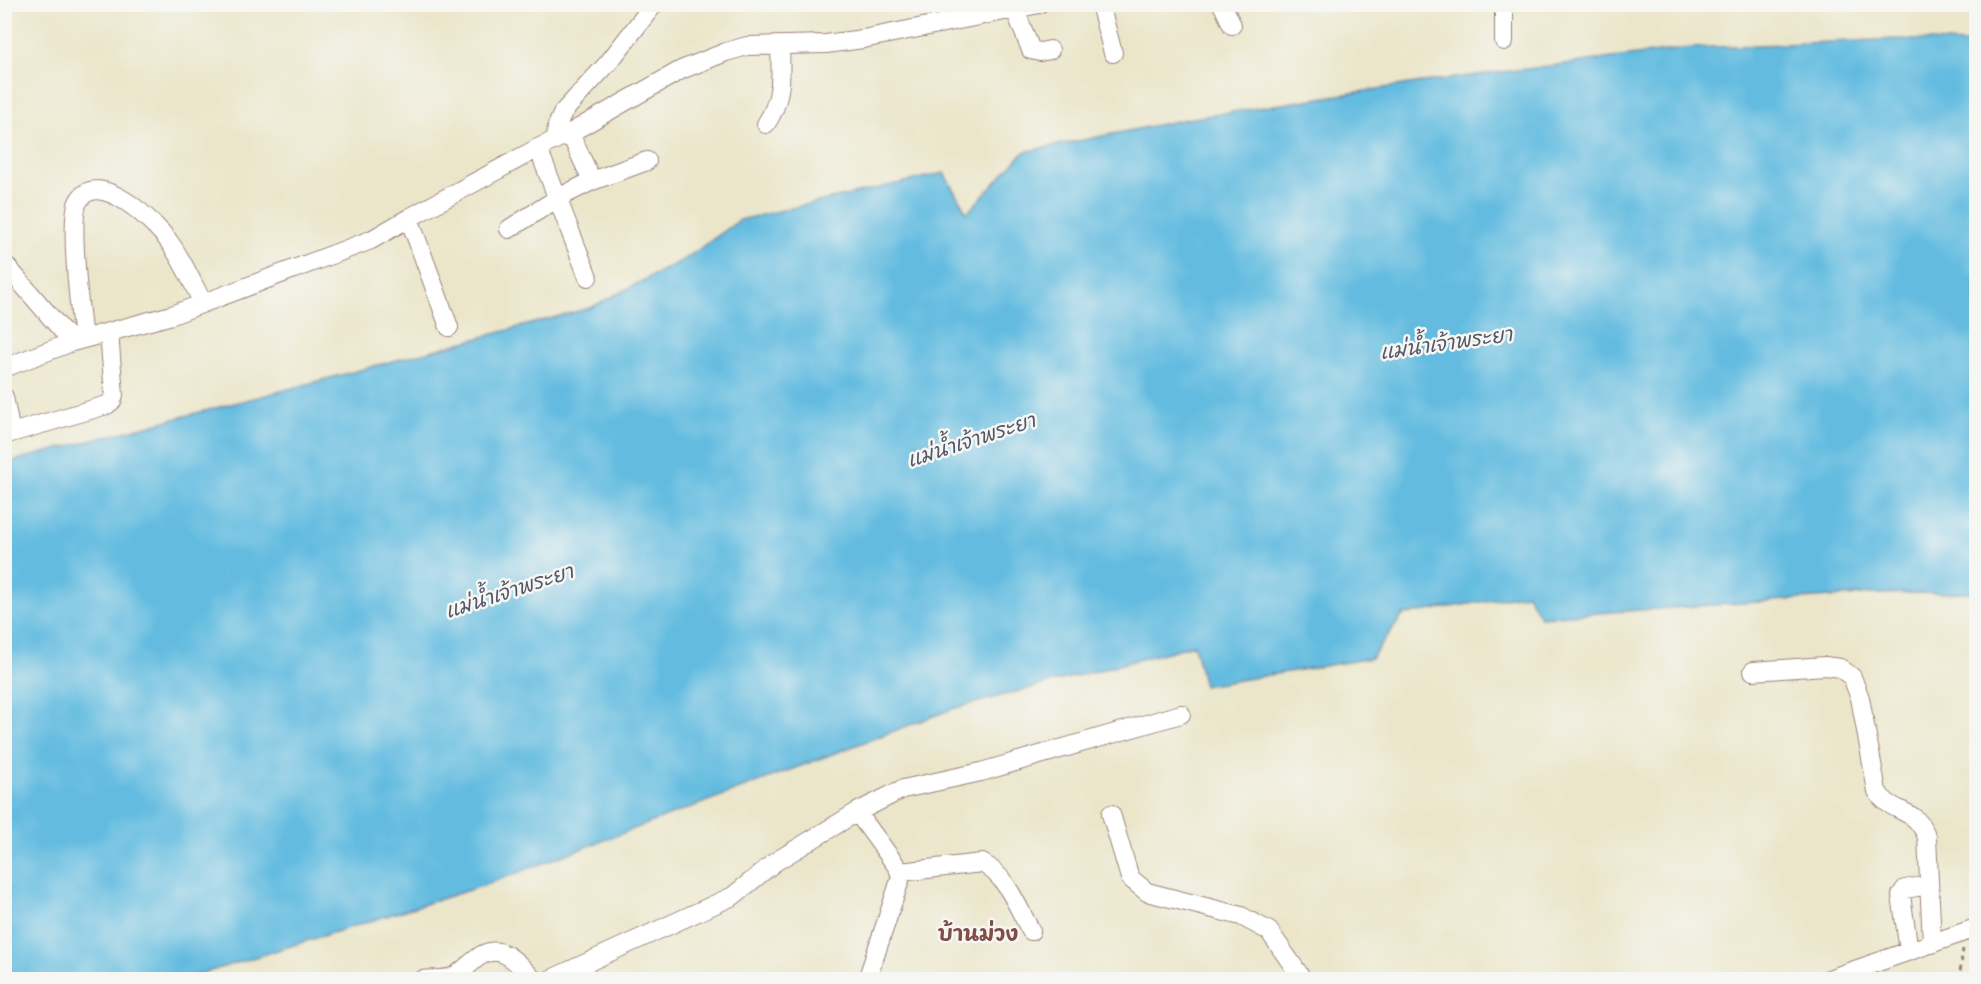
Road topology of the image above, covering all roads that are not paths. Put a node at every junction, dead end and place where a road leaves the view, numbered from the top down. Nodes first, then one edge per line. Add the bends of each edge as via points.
1 (654, 4) edge
2 (1039, 4) edge
3 (1100, 4) edge
4 (1222, 4) edge
5 (1509, 7) edge
6 (1016, 10) junction
7 (1233, 25) dead end
8 (1504, 41) dead end
9 (780, 46) junction
10 (1050, 50) dead end
11 (1113, 54) dead end
12 (766, 123) dead end
13 (563, 135) junction
14 (538, 148) junction
15 (647, 161) dead end
16 (592, 181) junction
17 (558, 198) junction
18 (409, 218) junction
19 (509, 229) dead end
20 (4, 263) edge
21 (588, 277) dead end
22 (203, 303) junction
23 (449, 327) dead end
24 (110, 332) junction
25 (77, 341) junction
26 (4, 368) edge
27 (4, 397) edge
28 (8, 434) edge
29 (1753, 671) dead end
30 (1181, 714) dead end
31 (857, 812) junction
32 (1111, 814) dead end
33 (900, 872) junction
34 (1929, 885) junction
35 (1971, 930) edge
36 (1031, 931) dead end
37 (1932, 944) junction
38 (1909, 951) junction
39 (422, 980) edge
40 (534, 980) edge
41 (549, 980) edge
42 (867, 980) edge
43 (1303, 980) edge
44 (1826, 980) edge

1 - 13 street via 563,112 557,126
2 - 6 street
3 - 11 street
4 - 7 street
5 - 8 street
6 - 9 street via 863,39
6 - 10 street via 1032,50
9 - 12 street via 781,85
9 - 13 street via 747,46 701,61
13 - 14 street
13 - 16 street
14 - 17 street
14 - 18 street
15 - 16 street
16 - 17 street
17 - 19 street
17 - 21 street
18 - 22 street via 371,240
18 - 23 street
20 - 25 street
22 - 24 street
22 - 25 street via 170,242 142,212 102,190 90,191 78,201 75,225
24 - 25 street
24 - 28 street via 112,401
25 - 26 street
27 - 28 street
29 - 34 street via 1825,666 1840,668 1852,677 1860,698 1877,791 1885,801 1922,825 1927,837
30 - 31 street via 981,772 903,789
31 - 33 street
31 - 41 street via 775,862 733,896
32 - 43 street via 1130,878 1147,892 1241,916 1269,931
33 - 36 street via 982,862 1007,885
33 - 42 street
34 - 37 street
34 - 38 street via 1905,889 1901,895
35 - 37 street
37 - 38 street
38 - 44 street
39 - 40 street via 454,976 482,955 495,951 506,953

